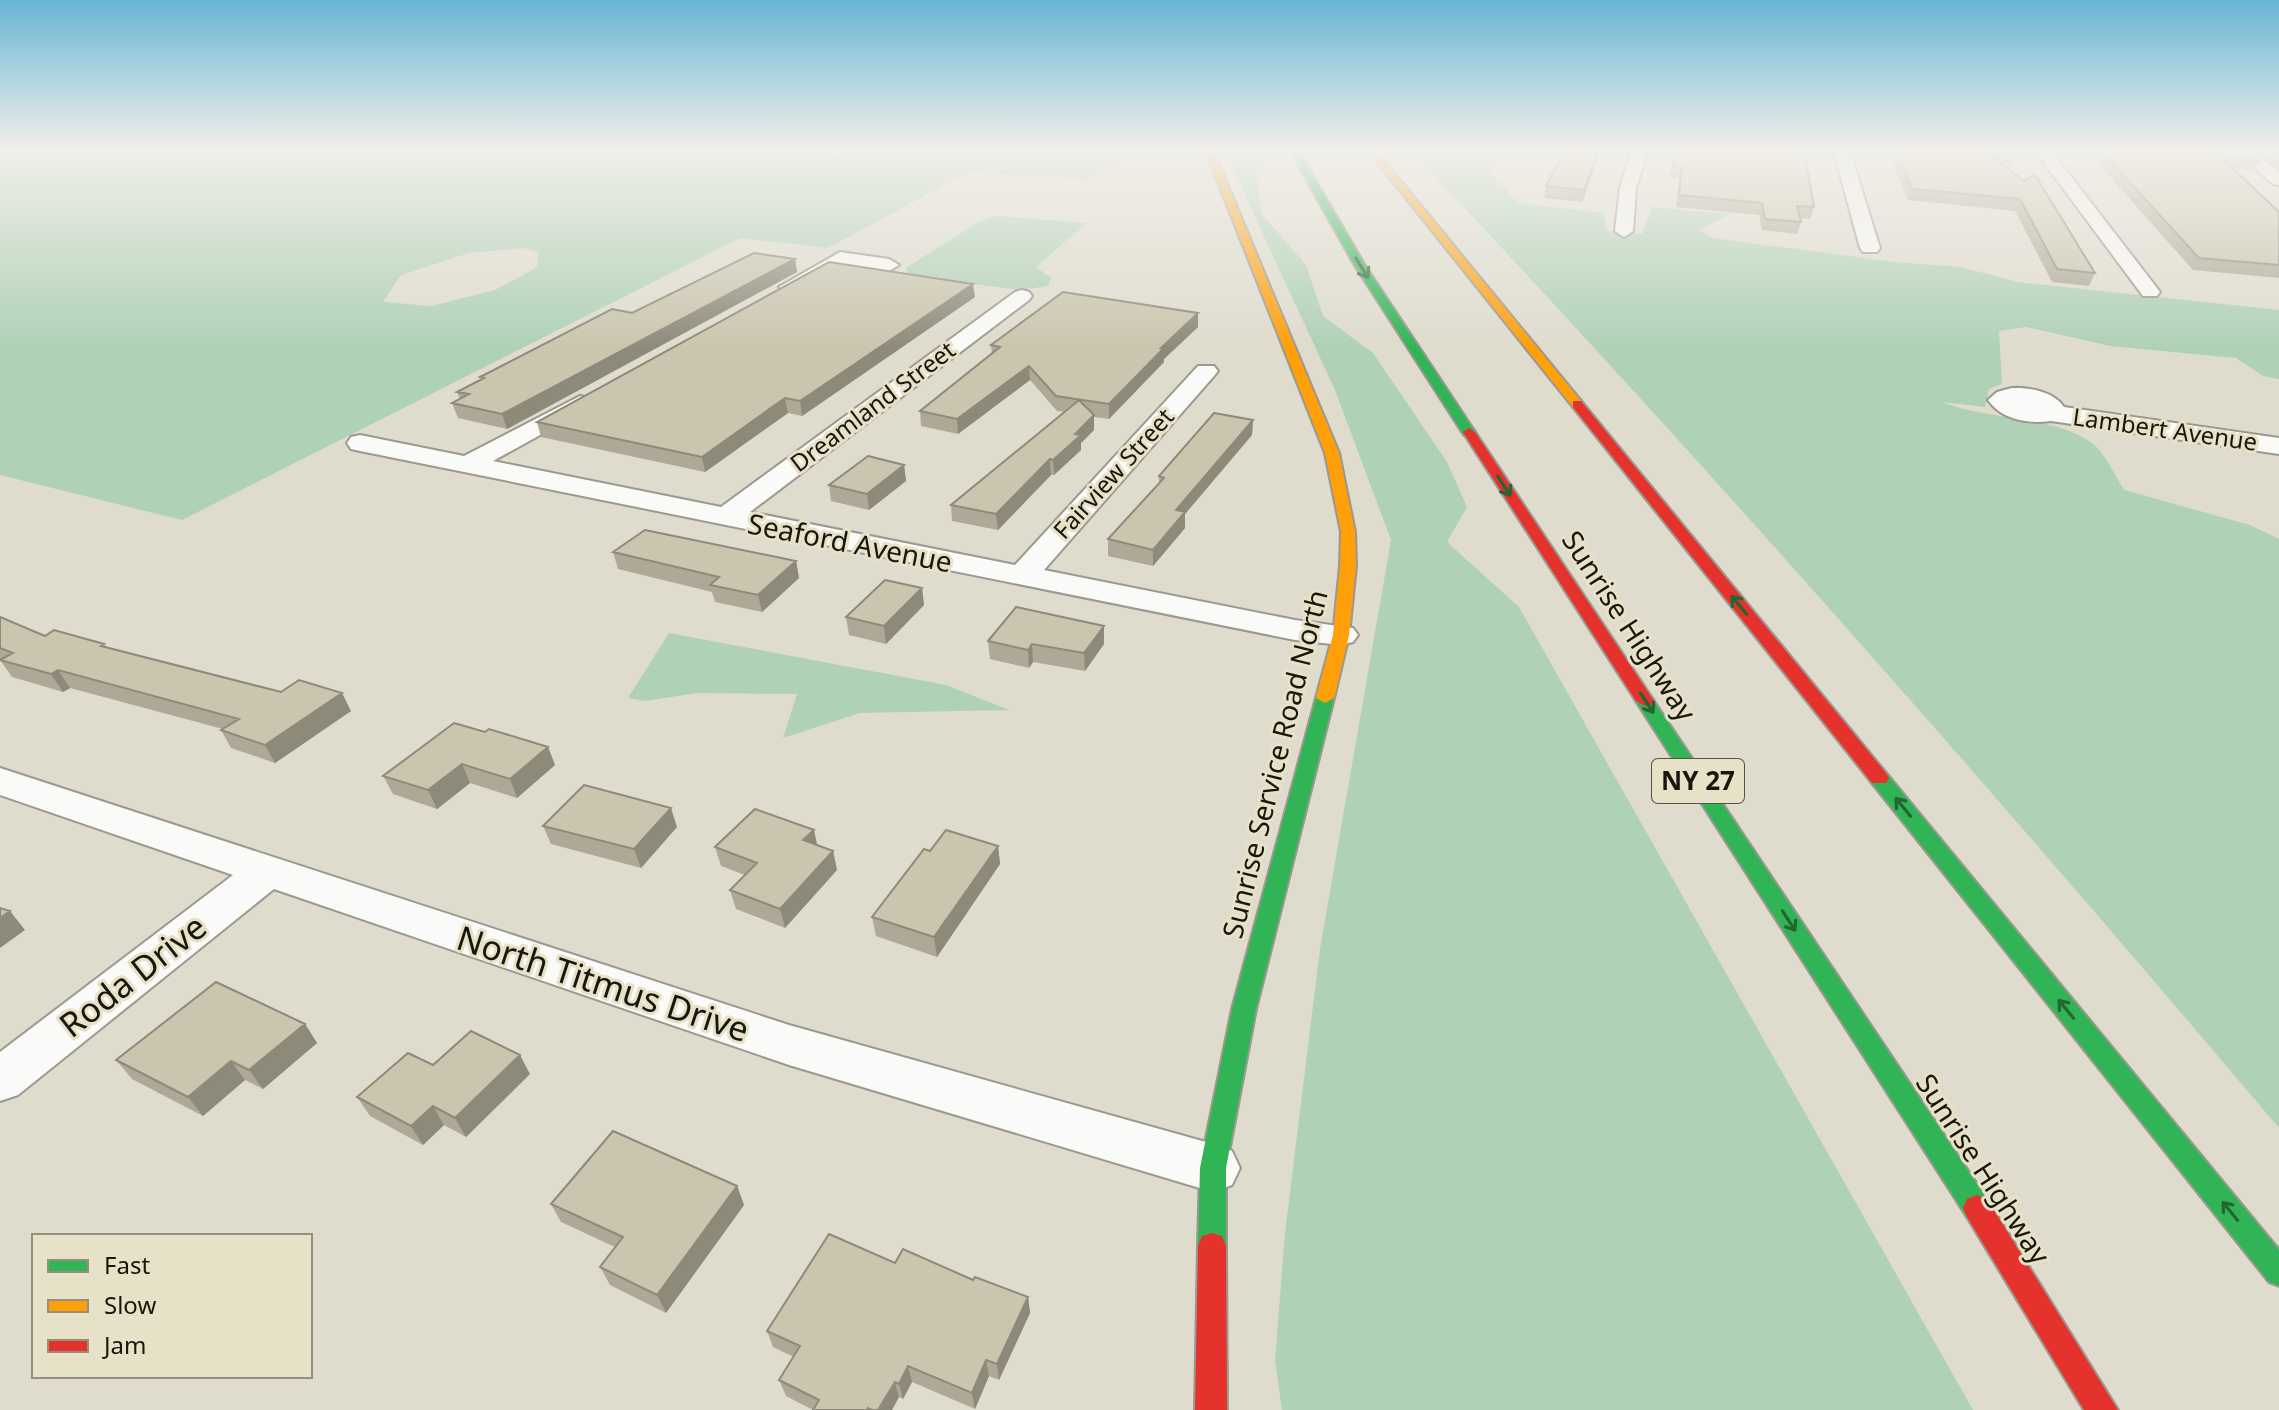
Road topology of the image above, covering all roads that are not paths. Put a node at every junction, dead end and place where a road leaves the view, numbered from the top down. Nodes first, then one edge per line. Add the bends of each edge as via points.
1 (1237, 218) edge
2 (1333, 218) edge
3 (1426, 218) edge
4 (1625, 218) edge
5 (1861, 218) edge
6 (2094, 218) edge
7 (1624, 231) dead end
8 (1870, 248) dead end
9 (889, 265) dead end
10 (2150, 292) dead end
11 (771, 296) edge
12 (1022, 296) dead end
13 (1206, 371) dead end
14 (604, 389) edge
15 (2051, 413) dead end
16 (360, 443) dead end
17 (2279, 446) edge
18 (469, 464) junction
19 (724, 518) junction
20 (1021, 577) junction
21 (1341, 635) junction
22 (0, 781) edge
23 (266, 872) junction
24 (0, 1080) edge
25 (1213, 1168) junction
26 (2279, 1272) edge
27 (1211, 1410) edge
28 (2102, 1410) edge

1 - 21 main road, Sunrise Service Road North via 1332,453 1348,532
2 -> 28 main road, Sunrise Highway / NY 27 via 1961,1183
26 -> 3 main road
4 - 7 street
5 - 8 street
6 - 10 street
9 - 11 street via 840,258
12 - 19 street, Dreamland Street
13 - 20 street, Fairview Street
14 - 18 street
15 - 17 street, Lambert Avenue
16 - 18 street, Seaford Avenue
18 - 19 street, Seaford Avenue
19 - 20 street, Seaford Avenue
20 - 21 street, Seaford Avenue
21 - 25 main road, Sunrise Service Road North via 1244,1009
22 - 23 street, North Titmus Drive
23 - 24 street, Roda Drive
23 - 25 street, North Titmus Drive via 789,1045
25 - 27 main road, Sunrise Service Road North

